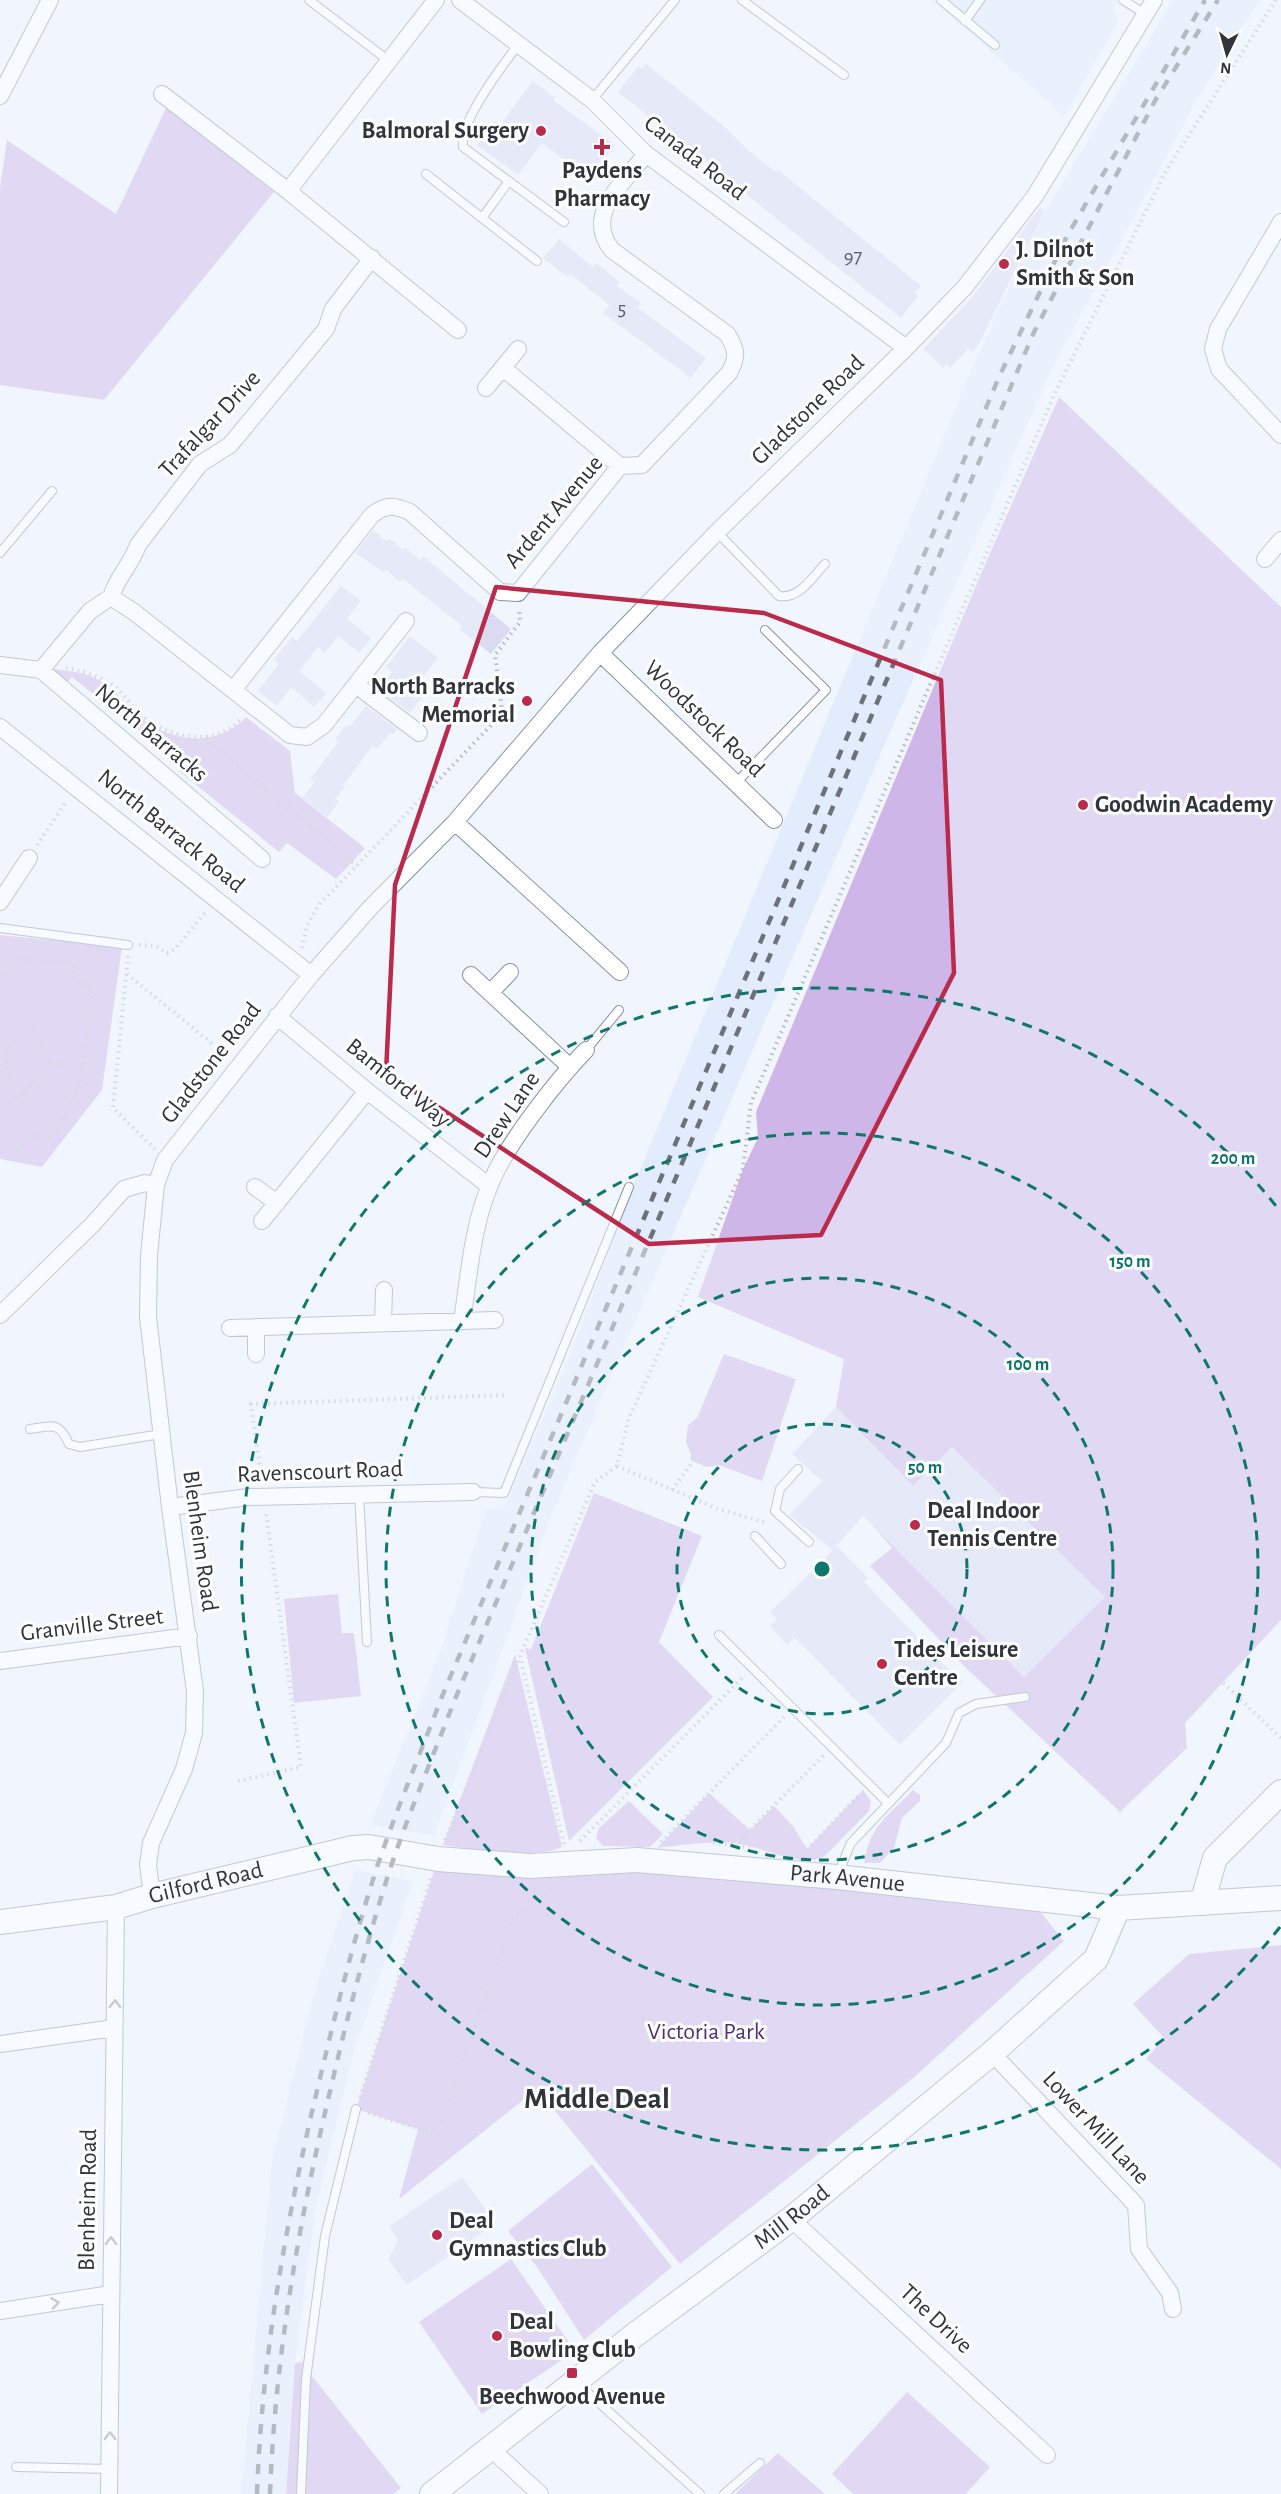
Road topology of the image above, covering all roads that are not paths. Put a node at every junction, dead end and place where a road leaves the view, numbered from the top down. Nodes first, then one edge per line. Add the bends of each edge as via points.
1 (50, 0) edge
2 (309, 0) edge
3 (436, 0) edge
4 (460, 0) edge
5 (675, 0) edge
6 (742, 0) edge
7 (941, 0) edge
8 (980, 0) edge
9 (1123, 0) edge
10 (1149, 7) edge
11 (965, 21) junction
12 (518, 45) junction
13 (995, 45) dead end
14 (389, 61) junction
15 (844, 75) dead end
16 (162, 94) dead end
17 (0, 96) edge
18 (592, 100) junction
19 (646, 154) junction
20 (426, 174) dead end
21 (509, 181) junction
22 (288, 191) junction
23 (482, 218) junction
24 (564, 222) dead end
25 (1281, 222) edge
26 (372, 258) junction
27 (537, 261) dead end
28 (458, 330) dead end
29 (906, 348) junction
30 (518, 349) dead end
31 (502, 368) junction
32 (486, 388) dead end
33 (1281, 435) edge
34 (620, 466) junction
35 (52, 491) dead end
36 (717, 532) junction
37 (1281, 540) edge
38 (0, 554) edge
39 (1265, 559) dead end
40 (825, 564) dead end
41 (111, 597) junction
42 (406, 621) dead end
43 (765, 630) dead end
44 (600, 653) junction
45 (0, 665) edge
46 (41, 670) junction
47 (356, 685) junction
48 (233, 690) junction
49 (0, 727) edge
50 (419, 733) dead end
51 (736, 783) junction
52 (774, 820) dead end
53 (455, 822) junction
54 (28, 858) road end
55 (262, 859) dead end
56 (0, 902) edge
57 (0, 928) edge
58 (128, 945) road end
59 (316, 970) junction
60 (510, 972) dead end
61 (620, 972) dead end
62 (471, 975) dead end
63 (490, 993) junction
64 (619, 1010) dead end
65 (278, 1016) junction
66 (586, 1050) joint
67 (570, 1067) junction
68 (368, 1091) junction
69 (156, 1185) junction
70 (489, 1186) junction
71 (255, 1187) dead end
72 (629, 1187) dead end
73 (277, 1203) junction
74 (262, 1221) dead end
75 (384, 1290) dead end
76 (0, 1315) edge
77 (495, 1320) dead end
78 (462, 1321) junction
79 (383, 1323) junction
80 (255, 1327) junction
81 (230, 1328) dead end
82 (256, 1354) dead end
83 (30, 1429) dead end
84 (161, 1434) junction
85 (798, 1469) dead end
86 (473, 1492) joint
87 (359, 1494) junction
88 (170, 1507) junction
89 (755, 1536) dead end
90 (809, 1542) dead end
91 (781, 1564) dead end
92 (719, 1635) dead end
93 (189, 1636) junction
94 (367, 1642) dead end
95 (0, 1661) edge
96 (1025, 1697) dead end
97 (1281, 1791) edge
98 (888, 1803) junction
99 (412, 1854) joint
100 (837, 1877) junction
101 (152, 1896) junction
102 (1281, 1898) edge
103 (1202, 1903) junction
104 (116, 1907) junction
105 (1118, 1908) junction
106 (0, 1922) edge
107 (114, 2028) junction
108 (0, 2044) edge
109 (992, 2053) junction
110 (356, 2109) road end
111 (791, 2219) junction
112 (111, 2294) junction
113 (1173, 2309) dead end
114 (0, 2311) edge
115 (575, 2382) junction
116 (489, 2447) junction
117 (1047, 2455) dead end
118 (760, 2463) dead end
119 (16, 2467) dead end
120 (110, 2469) junction
121 (109, 2494) edge
122 (301, 2494) edge
123 (432, 2494) edge
124 (540, 2494) edge
125 (700, 2494) edge
126 (724, 2494) edge

1 - 17 street
2 - 14 lane
3 - 14 street
4 - 12 street, Canada Road
5 - 18 lane
6 - 15 lane
7 - 11 lane
8 - 11 lane
9 - 10 lane
10 - 29 street, Gladstone Road via 1035,196 964,287
11 - 13 lane
12 - 18 street, Canada Road
12 - 21 lane via 492,78 463,131 462,140 463,147
14 - 22 street
16 - 22 street
18 - 19 street, Canada Road
19 - 29 street, Canada Road
19 - 34 street, Ardent Avenue via 604,209 600,222 603,238 612,250 727,334 735,346 736,360 729,373 642,465
20 - 23 lane
21 - 23 lane
21 - 24 lane
22 - 26 street
23 - 27 lane
25 - 33 street via 1218,329 1213,349 1219,369
26 - 28 street
26 - 41 street, Trafalgar Drive via 333,309 326,329 230,445 200,464 165,509 138,545
29 - 36 street, Gladstone Road
30 - 31 street
31 - 32 street
31 - 34 street
34 - 48 street, Ardent Avenue via 518,593 500,592 410,512 384,506 372,515
35 - 38 lane
36 - 40 lane via 779,596 799,592
36 - 44 street, Gladstone Road
37 - 39 street
41 - 46 street via 90,610
41 - 48 street
42 - 47 street
43 - 51 lane via 825,690
44 - 51 street, Woodstock Road
44 - 53 street, Gladstone Road
45 - 46 street
46 - 55 street, North Barracks
47 - 48 street via 324,725 307,737 290,735
47 - 50 street
49 - 59 street, North Barrack Road via 217,898
51 - 52 street, Woodstock Road
53 - 59 street, Gladstone Road via 370,908
53 - 61 street
54 - 56 street
57 - 58 lane
59 - 65 street, Gladstone Road
60 - 63 street
62 - 63 street
63 - 67 street
64 - 66 lane
65 - 68 street, Bamford Way
65 - 69 street, Gladstone Road via 165,1160
66 - 67 street, Drew Lane
67 - 70 street, Drew Lane via 504,1157
68 - 70 street, Bamford Way
68 - 73 street
69 - 76 street via 145,1183 124,1189
69 - 84 street, Blenheim Road via 148,1317
70 - 78 street, Drew Lane via 477,1229
71 - 73 street
72 - 86 lane via 504,1492
73 - 74 street
75 - 79 street
77 - 78 street
78 - 79 street
79 - 80 street
80 - 81 street
80 - 82 street
83 - 84 lane via 57,1427 69,1444 80,1447
84 - 88 street, Blenheim Road
85 - 90 lane via 780,1489 775,1511
86 - 87 street, Ravenscourt Road
87 - 88 street, Ravenscourt Road via 264,1497
87 - 94 lane
88 - 93 street, Blenheim Road
89 - 91 lane
92 - 98 lane
93 - 95 street, Granville Street
93 - 101 street, Blenheim Road via 195,1691 194,1733 184,1769 151,1843 148,1865
96 - 98 lane via 976,1704 959,1713 946,1743
97 - 103 street via 1215,1858
98 - 100 lane via 851,1843
99 - 100 street, Park Avenue via 530,1866 566,1858 637,1860
99 - 101 street, Gilford Road via 353,1848
100 - 105 street, Park Avenue
101 - 104 street, Gilford Road
102 - 103 street, Park Avenue
103 - 105 street, Park Avenue
104 - 106 street, Gilford Road
107 -> 104 street, Blenheim Road
105 - 109 street, Mill Road via 1096,1959
107 - 108 street
112 -> 107 street, Blenheim Road
109 - 111 street, Mill Road
109 - 113 street, Lower Mill Lane via 1136,2205 1139,2249 1170,2293
110 - 122 lane via 325,2236 306,2379
111 - 115 street, Mill Road
111 - 117 street, The Drive
114 -> 112 street
120 -> 112 street, Blenheim Road
115 - 116 street, Mill Road
115 - 125 lane
116 - 123 street, Mill Road
116 - 124 street
118 - 126 lane
119 - 120 lane
120 - 121 street, Blenheim Road

